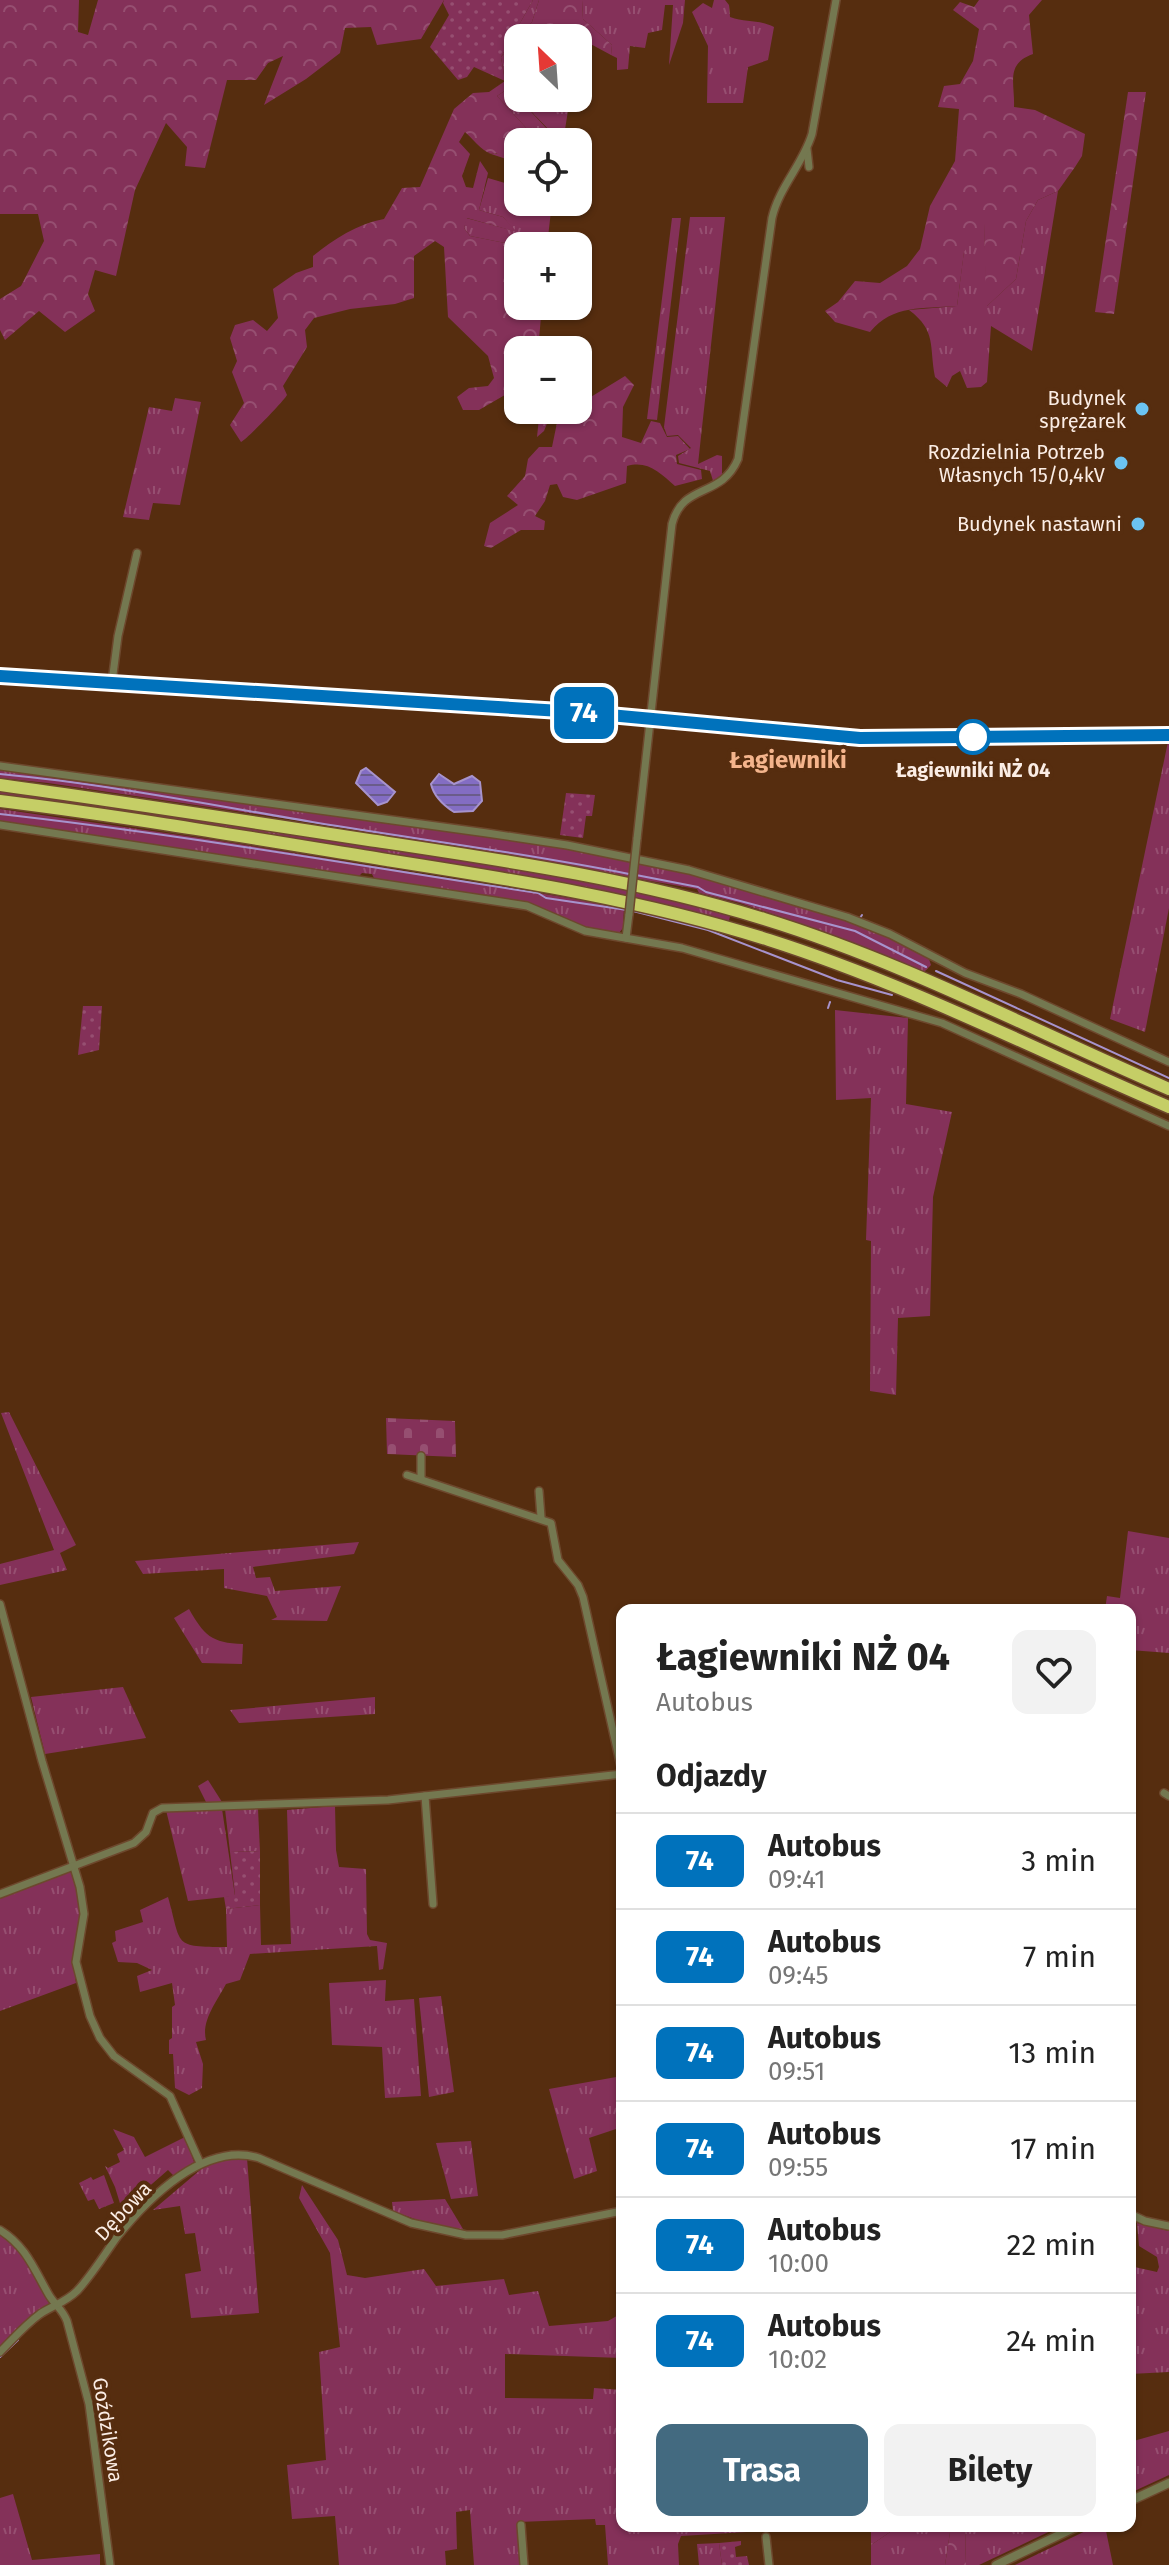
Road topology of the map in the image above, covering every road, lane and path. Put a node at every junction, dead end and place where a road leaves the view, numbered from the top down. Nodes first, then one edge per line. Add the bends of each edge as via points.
1 (836, 0) edge
2 (807, 149) junction
3 (809, 167) dead end
4 (137, 553) dead end
5 (0, 676) edge
6 (112, 682) junction
7 (651, 719) junction
8 (1169, 735) edge
9 (0, 766) edge
10 (0, 785) edge
11 (0, 801) edge
12 (0, 825) edge
13 (626, 938) junction
14 (1169, 1062) edge
15 (1169, 1089) edge
16 (1169, 1107) edge
17 (1169, 1126) edge
18 (421, 1456) dead end
19 (407, 1475) dead end
20 (421, 1478) junction
21 (539, 1491) dead end
22 (541, 1517) junction
23 (0, 1604) edge
24 (616, 1745) edge
25 (616, 1773) edge
26 (425, 1796) junction
27 (74, 1865) junction
28 (0, 1894) edge
29 (433, 1904) dead end
30 (200, 2163) junction
31 (616, 2212) edge
32 (1136, 2217) edge
33 (1169, 2226) edge
34 (0, 2230) edge
35 (57, 2305) junction
36 (0, 2352) edge
37 (1169, 2483) edge
38 (1136, 2498) edge
39 (521, 2525) dead end
40 (1065, 2532) edge
41 (766, 2537) dead end
42 (110, 2565) edge
43 (524, 2565) edge
44 (769, 2565) edge
45 (996, 2565) edge

1 - 2 street
2 - 3 street
2 - 7 street via 773,210 738,459 722,482 684,501 674,518
4 - 6 street
5 - 6 street
6 - 7 street
7 - 8 street via 872,738
7 - 13 street, bridge
9 - 14 street via 501,835 689,870 862,922
10 - 15 highway via 526,864 700,900 904,969
11 - 16 highway via 527,882 680,915 767,939 900,987
12 - 13 street via 517,905 585,931
13 - 17 street via 682,948 942,1023
18 - 20 street
19 - 20 street
20 - 22 street
21 - 22 street
22 - 24 street via 554,1526 558,1560 583,1597
23 - 27 street
25 - 26 street
26 - 27 street via 162,1808 153,1813 140,1839
26 - 29 street
27 - 28 street
27 - 30 street via 84,1910 77,1972 96,2031 117,2059 170,2096
30 - 31 street, Dębowa via 240,2153 266,2160 411,2223 466,2235 502,2235
30 - 35 street, Dębowa via 146,2206 78,2291
32 - 33 street
34 - 35 street, Goździkowa via 26,2251
35 - 36 street, Dębowa
35 - 42 street, Goździkowa via 67,2321 87,2394
37 - 38 street
39 - 43 street
40 - 45 street
41 - 44 street

